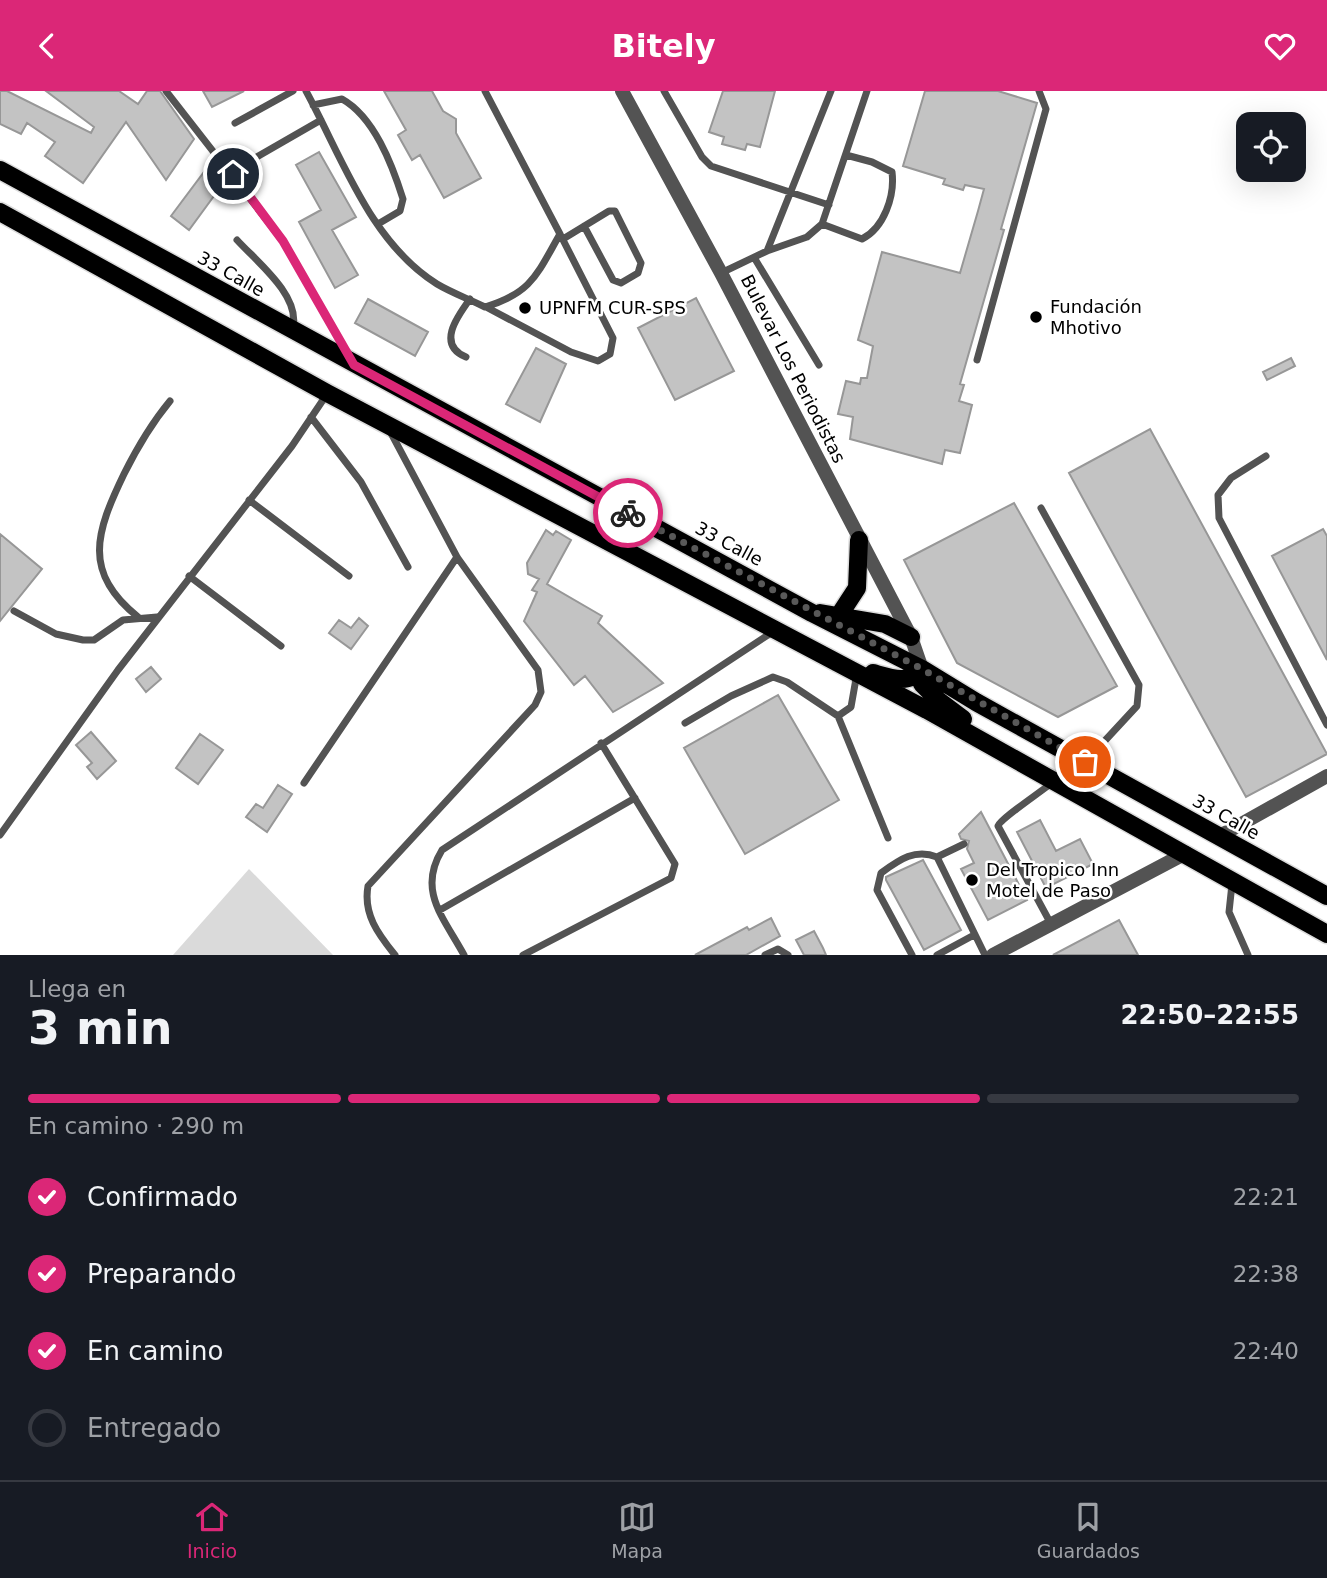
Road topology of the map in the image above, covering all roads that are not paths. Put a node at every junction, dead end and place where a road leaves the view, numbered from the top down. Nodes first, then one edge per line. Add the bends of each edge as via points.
1 (166, 91) edge
2 (293, 91) edge
3 (306, 91) edge
4 (622, 91) edge
5 (664, 91) edge
6 (831, 91) edge
7 (867, 91) edge
8 (1039, 91) edge
9 (487, 92) edge
10 (313, 105) junction
11 (321, 120) junction
12 (236, 123) dead end
13 (846, 155) junction
14 (255, 158) dead end
15 (0, 170) edge
16 (790, 191) junction
17 (829, 205) junction
18 (0, 212) edge
19 (378, 224) junction
20 (822, 224) junction
21 (584, 226) junction
22 (561, 236) junction
23 (237, 240) dead end
24 (767, 251) junction
25 (755, 258) junction
26 (721, 273) junction
27 (470, 299) junction
28 (485, 307) junction
29 (292, 331) junction
30 (466, 357) dead end
31 (977, 360) dead end
32 (354, 365) junction
33 (819, 365) dead end
34 (327, 393) junction
35 (170, 401) dead end
36 (311, 417) junction
37 (386, 423) junction
38 (1266, 456) dead end
39 (249, 500) junction
40 (1041, 509) dead end
41 (859, 540) junction
42 (457, 557) junction
43 (408, 567) dead end
44 (189, 576) junction
45 (349, 576) dead end
46 (14, 611) dead end
47 (812, 613) junction
48 (840, 614) junction
49 (138, 617) junction
50 (157, 617) junction
51 (774, 631) junction
52 (911, 637) junction
53 (281, 646) dead end
54 (922, 669) junction
55 (857, 670) junction
56 (838, 716) junction
57 (685, 723) dead end
58 (1327, 725) edge
59 (601, 743) junction
60 (1019, 760) junction
61 (1085, 762) junction
62 (1055, 780) junction
63 (1326, 780) edge
64 (304, 783) dead end
65 (635, 798) junction
66 (0, 835) edge
67 (1218, 837) junction
68 (888, 838) dead end
69 (964, 844) dead end
70 (1186, 853) junction
71 (937, 857) junction
72 (1233, 880) junction
73 (1327, 896) edge
74 (440, 910) junction
75 (1051, 925) junction
76 (1327, 934) edge
77 (974, 935) junction
78 (395, 955) edge
79 (464, 955) edge
80 (523, 955) edge
81 (765, 955) edge
82 (788, 955) edge
83 (912, 955) edge
84 (936, 955) edge
85 (985, 955) edge
86 (993, 955) edge
87 (1248, 955) edge

1 - 32 lane via 283,241
2 - 12 lane
3 - 10 lane
4 - 26 street, Bulevar Los Periodistas
5 - 16 lane via 711,166
6 - 16 lane
7 - 13 lane
8 - 31 lane via 1045,109
9 - 22 lane
10 - 11 lane
10 - 19 lane via 342,99 358,108 370,125 403,199 400,211
11 - 14 lane
11 - 19 lane
13 - 17 lane
13 - 20 lane via 892,172 894,185 886,210 875,233 862,239
15 - 29 main road, 33 Calle
16 - 17 lane
16 - 24 lane
17 - 20 lane
18 - 34 main road
19 - 27 lane via 404,257 437,284
20 - 24 lane via 807,237
21 - 21 lane via 613,280 621,283 638,273 642,263 615,211
21 - 22 lane
22 - 28 lane via 530,285 506,301
22 - 28 lane via 613,338 610,354 598,361 571,352
23 - 29 lane via 293,308
24 - 25 lane
25 - 26 lane
25 - 33 lane
26 - 41 street, Bulevar Los Periodistas
27 - 28 lane
27 - 30 lane via 451,329 450,343 456,353
29 - 32 main road, 33 Calle
32 - 47 main road, 33 Calle
34 - 36 lane
34 - 37 main road
35 - 49 lane via 152,422 104,515 99,546 105,580 115,599
36 - 39 lane
36 - 43 lane via 361,482
37 - 42 lane
37 - 51 main road
38 - 58 lane via 1231,478 1218,495 1219,518
39 - 44 lane
39 - 45 lane
40 - 61 lane via 1139,685 1137,706
41 - 48 main road via 857,588
41 - 52 street, Bulevar Los Periodistas
42 - 64 lane
42 - 78 lane via 538,670 541,692 535,705 368,886 365,902 376,931
44 - 50 lane
44 - 53 lane
46 - 49 lane via 56,634 83,640 94,640 123,620
47 - 48 main road
47 - 54 main road, 33 Calle
48 - 52 main road via 885,624
49 - 50 lane
50 - 66 lane
51 - 55 main road
51 - 59 lane
52 - 54 street, Bulevar Los Periodistas
54 - 55 main road via 912,678 894,679
54 - 60 main road via 922,684 939,701 1002,743
54 - 61 main road, 33 Calle
55 - 56 lane via 851,707
55 - 60 main road
56 - 57 lane via 773,677
56 - 68 lane
59 - 65 lane
59 - 74 lane via 442,850 430,880
60 - 62 main road
61 - 67 main road, 33 Calle
62 - 70 main road
62 - 75 lane via 994,828
63 - 67 street
65 - 74 lane
65 - 80 lane via 674,863 671,878
67 - 73 main road, 33 Calle
69 - 71 lane
70 - 72 main road
70 - 75 street
71 - 77 lane
71 - 83 lane via 917,853 881,873 877,890
72 - 76 main road
72 - 87 lane via 1229,912
74 - 79 lane
75 - 86 street
77 - 84 lane
77 - 85 lane
81 - 82 lane via 778,950

